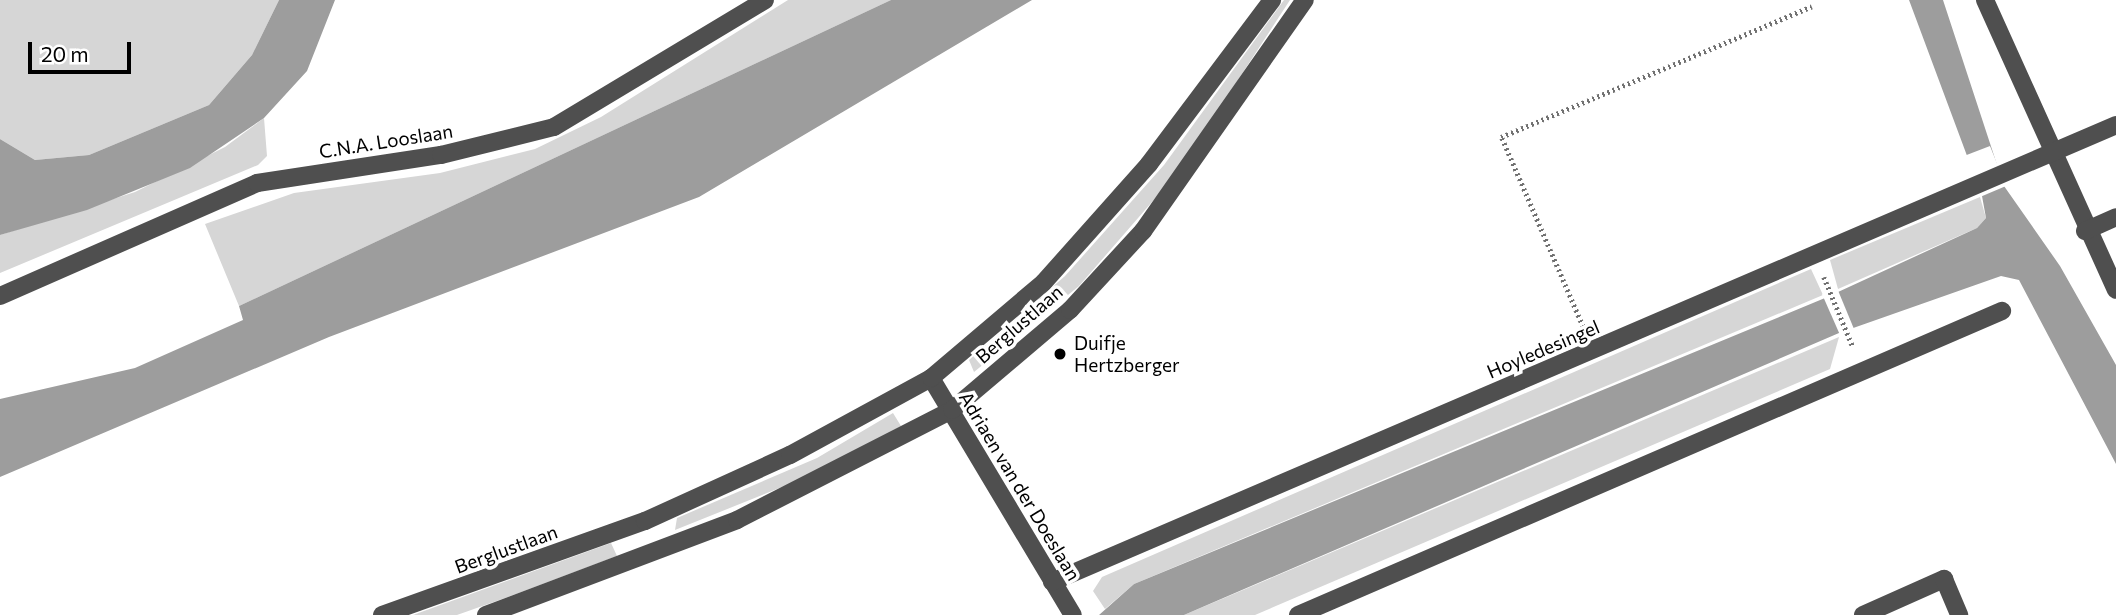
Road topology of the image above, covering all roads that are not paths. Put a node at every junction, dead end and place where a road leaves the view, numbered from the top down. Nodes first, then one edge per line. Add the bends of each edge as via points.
1 (765, 0) edge
2 (1272, 0) edge
3 (1305, 0) edge
4 (1985, 0) edge
5 (2116, 125) edge
6 (2049, 153) junction
7 (2116, 217) edge
8 (2085, 231) junction
9 (2116, 290) edge
10 (0, 296) edge
11 (2002, 311) dead end
12 (931, 378) junction
13 (952, 410) junction
14 (645, 521) junction
15 (655, 553) junction
16 (1052, 582) junction
17 (382, 615) edge
18 (486, 615) edge
19 (1073, 615) edge
20 (1298, 615) edge
21 (1863, 615) edge
22 (1959, 615) edge

1 - 10 street, C.N.A. Looslaan via 554,127 442,155 257,183
2 - 12 street, Berglustlaan via 1149,164 1044,282
3 - 13 street, Berglustlaan via 1143,231 1069,310
4 - 6 street
5 - 6 street, Hoyledesingel
6 - 8 street
6 - 16 street, Hoyledesingel
7 - 8 street
8 - 9 street
11 - 20 street
12 - 13 street, Adriaen van der Doeslaan
12 - 14 street, Berglustlaan via 790,455
13 - 15 street, Berglustlaan via 810,488
13 - 16 street, Adriaen van der Doeslaan
14 - 15 street
14 - 17 street, Berglustlaan
15 - 18 street, Berglustlaan
16 - 19 street, Adriaen van der Doeslaan
21 - 22 street via 1944,579

